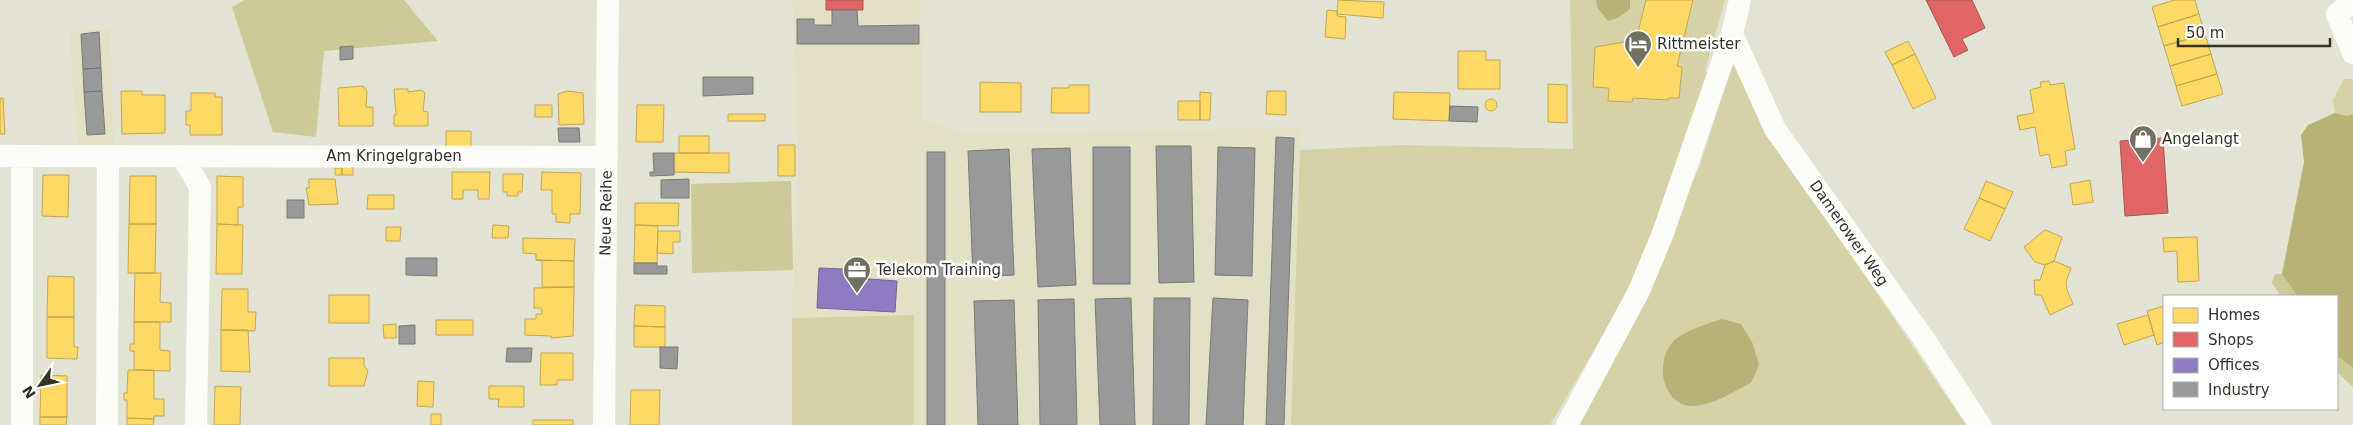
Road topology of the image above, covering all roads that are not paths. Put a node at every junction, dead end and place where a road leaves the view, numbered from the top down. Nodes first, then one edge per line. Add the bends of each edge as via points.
1 (608, 0) edge
2 (1740, 0) edge
3 (2353, 2) edge
4 (1732, 34) junction
5 (2353, 52) edge
6 (11, 156) edge
7 (182, 156) junction
8 (108, 157) junction
9 (606, 157) junction
10 (22, 425) edge
11 (108, 425) edge
12 (196, 425) edge
13 (604, 425) edge
14 (1567, 425) edge
15 (1980, 425) edge

1 - 9 street, Neue Reihe
2 - 4 street
3 - 5 street via 2337,14
4 - 14 street via 1653,258 1639,291
4 - 15 street, Damerower Weg via 1775,129 1924,339
6 - 8 street, Am Kringelgraben
6 - 10 street, Am Kringelgraben
7 - 8 street, Am Kringelgraben
7 - 9 street, Am Kringelgraben
7 - 12 street via 200,186
8 - 11 street
9 - 13 street, Neue Reihe

